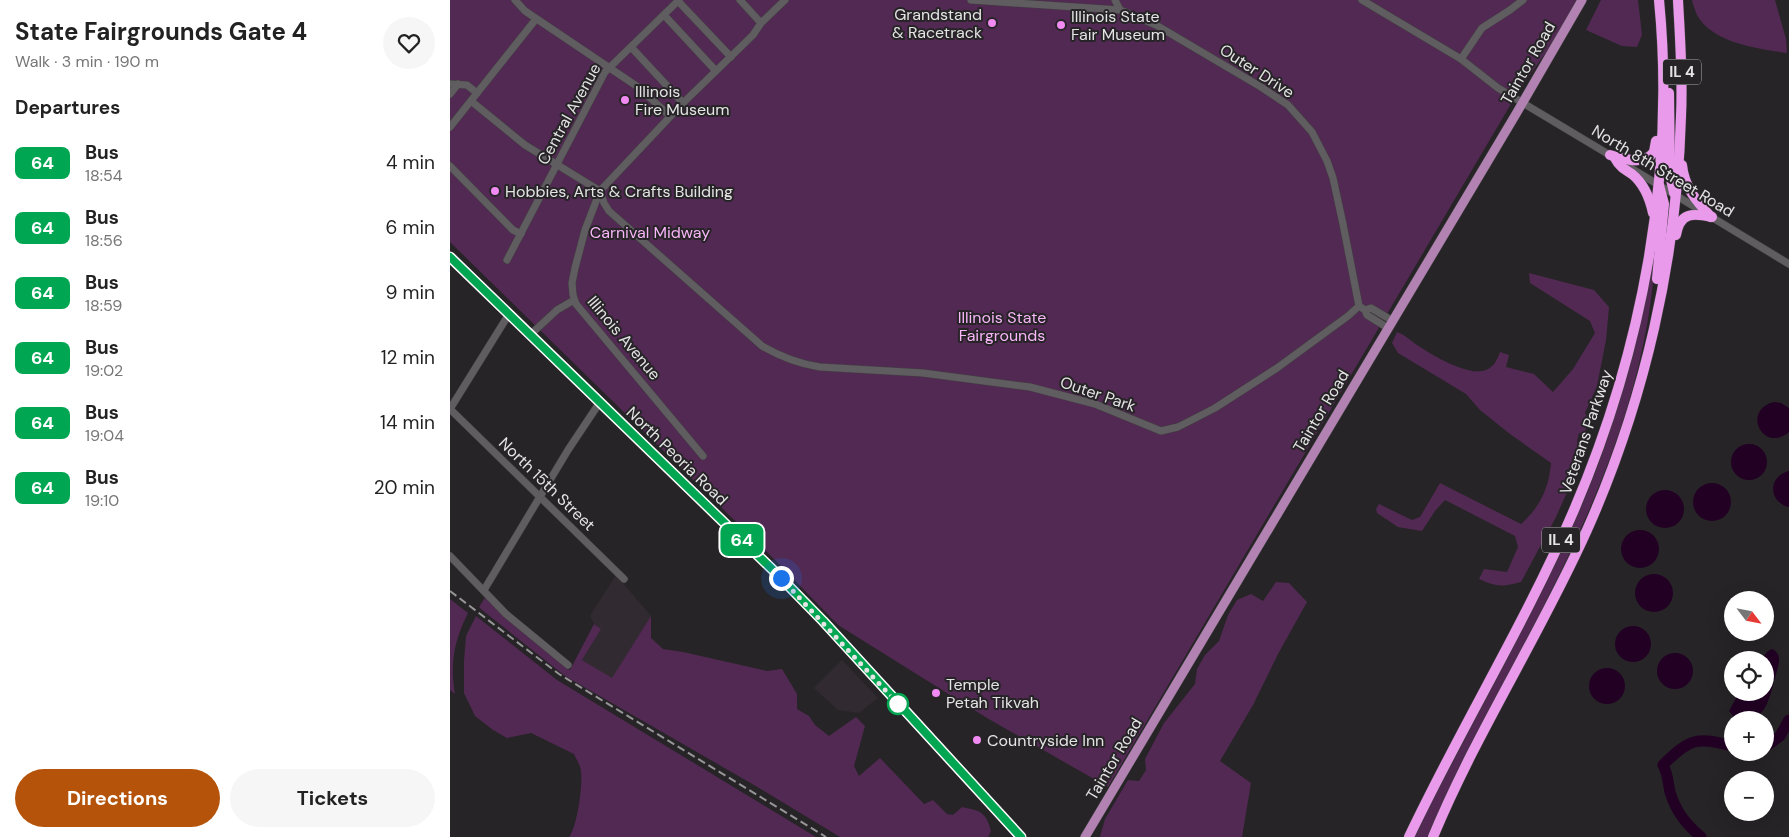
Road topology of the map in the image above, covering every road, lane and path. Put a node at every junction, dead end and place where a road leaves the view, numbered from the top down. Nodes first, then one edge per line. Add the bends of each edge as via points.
1 (515, 0) edge
2 (740, 0) edge
3 (785, 0) edge
4 (972, 0) edge
5 (1115, 0) edge
6 (1522, 0) edge
7 (1582, 0) edge
8 (1659, 0) edge
9 (1678, 0) edge
10 (679, 1) edge
11 (994, 1) edge
12 (1365, 1) edge
13 (776, 3) edge
14 (1120, 10) junction
15 (664, 15) junction
16 (536, 19) junction
17 (761, 23) junction
18 (1662, 45) junction
19 (631, 47) junction
20 (731, 57) junction
21 (1461, 59) junction
22 (1662, 65) junction
23 (610, 67) junction
24 (716, 71) junction
25 (450, 84) edge
26 (458, 84) junction
27 (477, 93) junction
28 (450, 94) edge
29 (471, 101) junction
30 (683, 102) junction
31 (1522, 102) junction
32 (670, 116) junction
33 (450, 128) edge
34 (1680, 143) junction
35 (1613, 157) junction
36 (556, 165) junction
37 (450, 166) edge
38 (1658, 184) junction
39 (600, 192) junction
40 (1676, 196) junction
41 (1712, 217) junction
42 (1654, 221) junction
43 (521, 234) junction
44 (450, 257) edge
45 (507, 260) dead end
46 (1789, 264) edge
47 (574, 300) junction
48 (1659, 306) junction
49 (1362, 308) junction
50 (509, 314) junction
51 (1657, 317) junction
52 (1390, 324) junction
53 (531, 334) junction
54 (600, 402) junction
55 (450, 409) edge
56 (703, 456) dead end
57 (541, 496) junction
58 (450, 556) edge
59 (624, 579) dead end
60 (484, 590) junction
61 (568, 665) dead end
62 (1021, 837) edge
63 (1085, 837) edge
64 (1409, 837) edge
65 (1433, 837) edge

1 - 16 street
2 - 17 street
3 - 13 street, Illinois Avenue
4 - 11 street, Outer Drive
5 - 14 street
6 - 21 street via 1482,28
7 - 31 main road, Taintor Road
8 - 18 highway, Veterans Parkway / IL 4
9 - 34 highway, IL 4 via 1682,86
10 - 15 street, Central Avenue
10 - 20 street
11 - 14 street, Outer Drive
12 - 21 street, North 8th Street Road
13 - 17 street, Illinois Avenue
14 - 49 street, Outer Drive via 1156,25 1261,87 1302,119 1320,145 1333,178
15 - 19 street, Central Avenue
15 - 24 street
16 - 23 street
16 - 27 street
17 - 20 street, Illinois Avenue
18 - 22 highway, Veterans Parkway / IL 4
18 - 40 highway via 1668,75 1670,175
19 - 23 street, Central Avenue
19 - 30 street
20 - 24 street, Illinois Avenue
21 - 31 street, North 8th Street Road
22 - 35 highway via 1654,152 1639,161
22 - 38 highway, Veterans Parkway / IL 4
23 - 32 street
23 - 36 street, Central Avenue
24 - 30 street, Illinois Avenue
25 - 26 street
26 - 27 street via 467,85
26 - 28 street
27 - 29 street
29 - 33 street
29 - 36 street via 514,137
30 - 32 street, Illinois Avenue
31 - 35 street, North 8th Street Road
31 - 52 main road, Taintor Road
32 - 39 street, Illinois Avenue
34 - 40 highway, IL 4
34 - 41 highway via 1682,172 1687,186
35 - 38 street, North 8th Street Road
35 - 42 highway via 1644,189
36 - 39 street
36 - 43 street, Central Avenue
37 - 43 street via 513,230
38 - 40 street, North 8th Street Road
38 - 42 highway, Veterans Parkway / IL 4
38 - 51 highway via 1664,204 1653,310
39 - 47 street, Illinois Avenue via 579,251 572,283
39 - 49 street, Outer Park via 609,211 744,332 774,353 820,367 923,373 1038,389 1095,404 1161,431 1178,428 1215,408
40 - 41 street, North 8th Street Road
40 - 48 highway, IL 4
41 - 46 street, North 8th Street Road
41 - 48 highway via 1692,215 1679,224 1667,292
42 - 64 highway, Veterans Parkway / IL 4 via 1630,345 1594,461 1549,564
43 - 45 street, Central Avenue
44 - 50 main road, North Peoria Road
47 - 53 street via 554,312
47 - 56 street, Illinois Avenue
48 - 51 highway, IL 4
49 - 52 street via 1371,308
50 - 53 main road, North Peoria Road
50 - 55 street
51 - 65 highway, IL 4 via 1626,430 1590,523 1458,781
52 - 63 main road, Taintor Road
53 - 54 main road, North Peoria Road
54 - 57 street
54 - 62 main road, North Peoria Road via 796,593
55 - 57 street, North 15th Street
57 - 59 street, North 15th Street
57 - 60 street
58 - 60 street
60 - 61 street via 506,614

